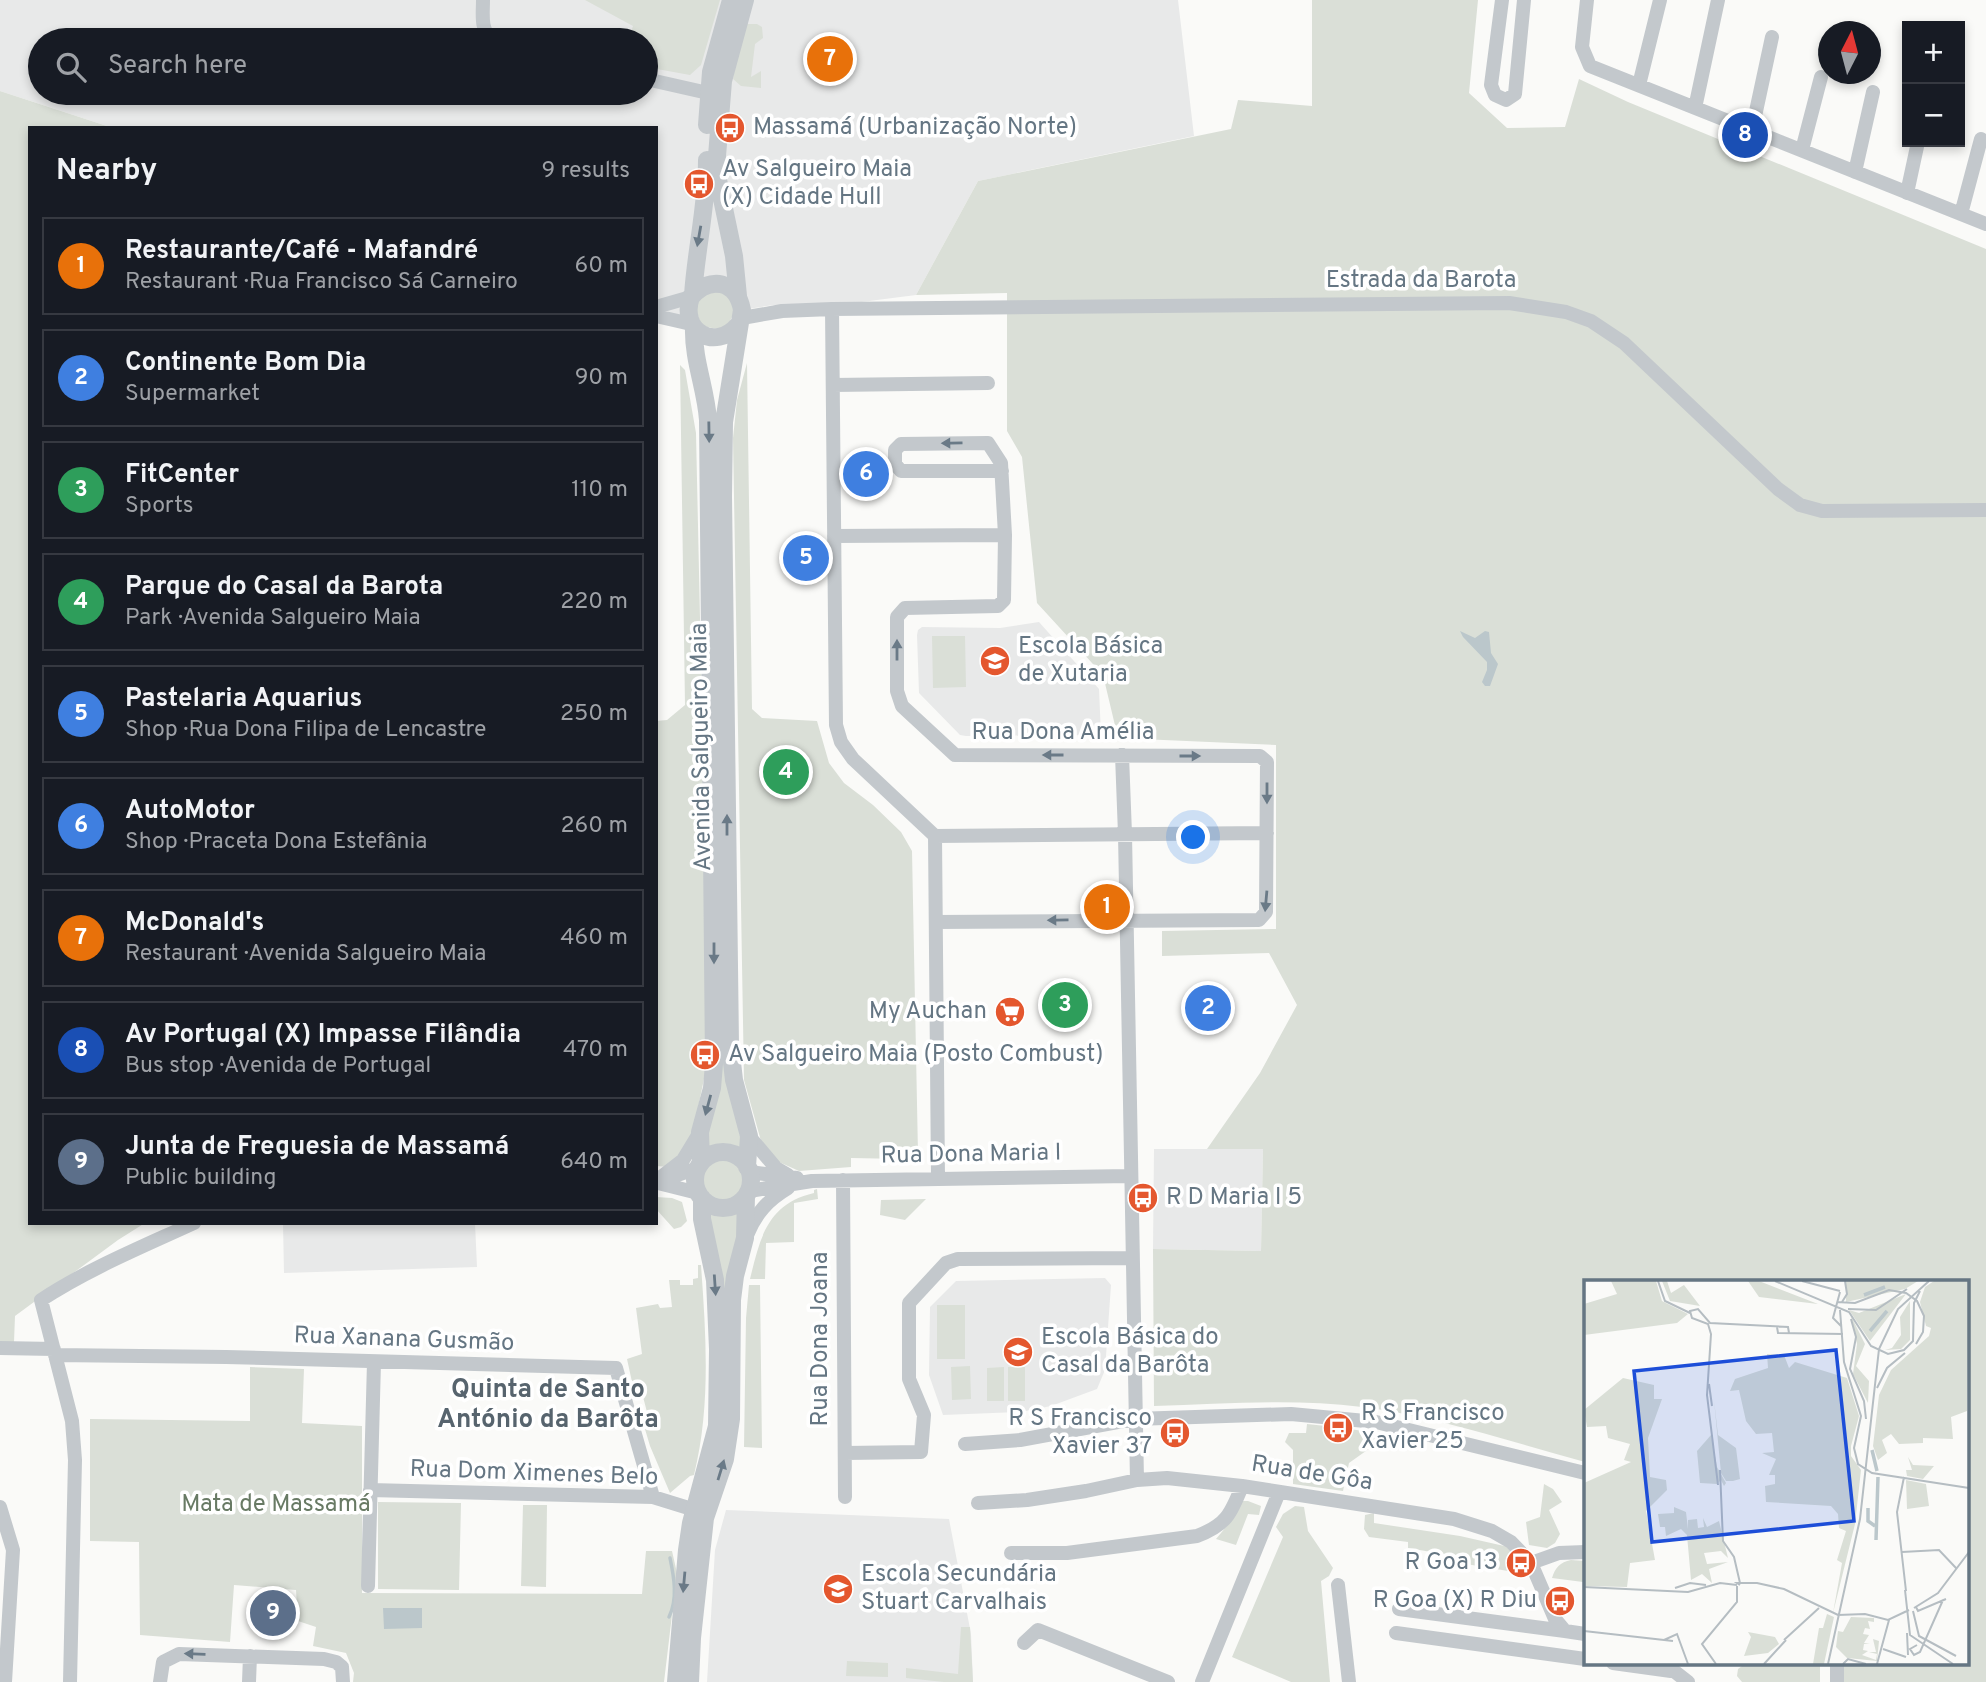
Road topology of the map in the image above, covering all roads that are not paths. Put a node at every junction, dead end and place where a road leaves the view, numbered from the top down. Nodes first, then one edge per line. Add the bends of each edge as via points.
1 (483, 0) edge
2 (731, 0) edge
3 (745, 0) edge
4 (1502, 0) edge
5 (1524, 0) edge
6 (1587, 0) edge
7 (1660, 0) edge
8 (1718, 0) edge
9 (484, 28) edge
10 (1772, 37) dead end
11 (658, 82) edge
12 (1819, 84) edge
13 (1639, 85) junction
14 (1873, 92) dead end
15 (708, 93) junction
16 (1695, 108) junction
17 (1752, 130) junction
18 (1981, 138) dead end
19 (1917, 147) edge
20 (1802, 150) junction
21 (1855, 172) junction
22 (1907, 192) junction
23 (1961, 214) junction
24 (1986, 224) edge
25 (692, 296) junction
26 (658, 306) edge
27 (832, 309) junction
28 (740, 310) junction
29 (658, 317) edge
30 (693, 326) junction
31 (988, 383) dead end
32 (833, 385) junction
33 (1002, 471) junction
34 (1986, 510) edge
35 (1005, 535) junction
36 (834, 536) junction
37 (1122, 755) junction
38 (1125, 834) junction
39 (1267, 834) junction
40 (935, 836) junction
41 (1126, 919) junction
42 (936, 922) junction
43 (700, 1132) junction
44 (749, 1136) junction
45 (700, 1166) junction
46 (748, 1170) junction
47 (1130, 1176) junction
48 (793, 1177) junction
49 (937, 1178) junction
50 (658, 1180) edge
51 (843, 1180) junction
52 (658, 1181) edge
53 (813, 1181) junction
54 (658, 1183) edge
55 (747, 1193) junction
56 (700, 1195) junction
57 (190, 1225) edge
58 (745, 1238) junction
59 (1132, 1258) junction
60 (0, 1348) edge
61 (55, 1352) junction
62 (374, 1362) junction
63 (1134, 1419) junction
64 (965, 1444) dead end
65 (845, 1453) junction
66 (1584, 1473) edge
67 (1137, 1480) junction
68 (1242, 1486) junction
69 (370, 1490) junction
70 (1279, 1492) junction
71 (653, 1497) junction
72 (845, 1497) dead end
73 (978, 1503) dead end
74 (0, 1507) edge
75 (695, 1510) junction
76 (1584, 1552) edge
77 (1011, 1553) dead end
78 (1531, 1563) junction
79 (1338, 1585) dead end
80 (368, 1586) dead end
81 (1399, 1609) dead end
82 (1565, 1630) junction
83 (1396, 1633) dead end
84 (1584, 1634) edge
85 (1024, 1643) dead end
86 (250, 1656) junction
87 (1584, 1659) edge
88 (1618, 1664) edge
89 (1837, 1664) edge
90 (1677, 1675) edge
91 (5, 1682) edge
92 (70, 1682) edge
93 (160, 1682) edge
94 (249, 1682) edge
95 (343, 1682) edge
96 (676, 1682) edge
97 (690, 1682) edge
98 (1168, 1682) edge
99 (1202, 1682) edge
100 (1349, 1682) edge
101 (1837, 1682) edge

1 - 9 street
2 - 15 street, Avenida Salgueiro Maia
3 - 28 street, Avenida Salgueiro Maia via 723,81 717,156
4 - 5 street via 1491,85 1495,95 1506,100 1515,94
6 - 13 street via 1582,47 1586,61
7 - 13 street
8 - 16 street
10 - 17 street
11 - 15 street
12 - 20 street
13 - 16 street
14 - 21 street
15 -> 25 street, Avenida Salgueiro Maia via 705,201
16 - 17 street
17 - 20 street
18 - 23 street
19 - 22 street
20 - 21 street
21 - 22 street
22 - 23 street
23 - 24 street
25 - 26 street
25 - 28 street via 704,286 727,286
25 - 30 street, Avenida Salgueiro Maia via 688,310
27 - 28 street, Estrada da Barota
27 - 32 street
27 - 34 street, Estrada da Barota via 1496,303 1553,308 1591,321 1624,343 1800,505 1822,511
28 - 30 street via 733,332 717,338 701,334
44 -> 28 street, Avenida Salgueiro Maia via 731,1058 727,882 724,422
29 - 30 street
30 -> 43 street, Avenida Salgueiro Maia via 708,420 714,875 714,1064
31 - 32 street
32 - 36 street
33 -> 33 street via 988,443 901,444 895,450 895,464 901,471
33 - 35 street, Rua Dona Amélia
35 - 36 street
37 -> 35 street, Rua Dona Amélia via 955,755 902,706 897,691 897,617 905,608 998,606 1004,600
36 - 40 street via 835,712 841,742 853,759
37 - 38 street
37 -> 39 street, Rua Dona Amélia via 1260,756 1267,762
38 - 39 street
38 - 40 street
38 - 41 street
39 -> 41 street via 1266,912 1259,920
40 - 42 street
41 -> 42 street
41 - 47 street
42 - 49 street
43 - 45 street, Avenida Salgueiro Maia
43 - 50 street via 683,1160
44 - 46 street, Avenida Salgueiro Maia
44 - 48 street, Rua Dona Maria I via 776,1168
45 - 46 street via 714,1154 729,1153
45 - 52 street
45 - 56 street via 695,1181
46 - 48 street, Rua Dona Maria I
46 - 55 street
47 - 49 street, Rua Dona Maria I
47 - 59 street
48 - 53 street, Rua Dona Maria I
49 - 51 street, Rua Dona Maria I
51 - 53 street, Rua Dona Maria I
51 - 65 street, Rua Dona Joana
53 - 55 street, Rua Dona Maria I
53 - 58 street, Rua Dona Maria I via 769,1200
54 - 56 street
55 - 56 street via 740,1202 724,1208 708,1204
55 - 58 street
56 -> 75 street via 715,1280 718,1426
57 - 61 street via 41,1300
97 -> 58 street via 705,1518 725,1459 732,1419 732,1300
59 - 63 street
59 - 65 street via 958,1259 946,1263 909,1303 909,1379 924,1415 921,1452
60 - 61 street, Rua Xanana Gusmão
61 - 62 street, Rua Xanana Gusmão
61 - 92 street via 72,1421 75,1460
62 - 69 street
62 - 71 street, Rua Xanana Gusmão via 616,1368
63 - 64 street via 1020,1440
63 - 66 street via 1291,1414 1376,1422
63 - 67 street
65 - 72 street, Rua Dona Joana
67 - 68 street, Rua de Gôa via 1167,1478
67 - 73 street, Rua de Gôa via 1086,1491
68 - 70 street, Rua de Gôa
68 - 77 street via 1230,1514 1216,1529 1197,1536 1067,1553
69 - 71 street, Rua Dom Ximenes Belo
69 - 80 street
70 - 78 street, Rua de Gôa via 1454,1520 1492,1531 1511,1542
70 - 99 street
71 - 75 street, Rua Dom Ximenes Belo
74 - 91 street via 13,1550
75 -> 96 street via 687,1550
76 - 78 street via 1559,1553
78 - 82 street, Rua de Gôa via 1555,1619
79 - 100 street
81 - 82 street
82 - 84 street
83 - 87 street
85 - 98 street via 1038,1630
86 -> 93 street via 171,1656 163,1662
86 - 94 street
86 - 95 street via 336,1662 342,1667
88 - 90 street
89 - 101 street

